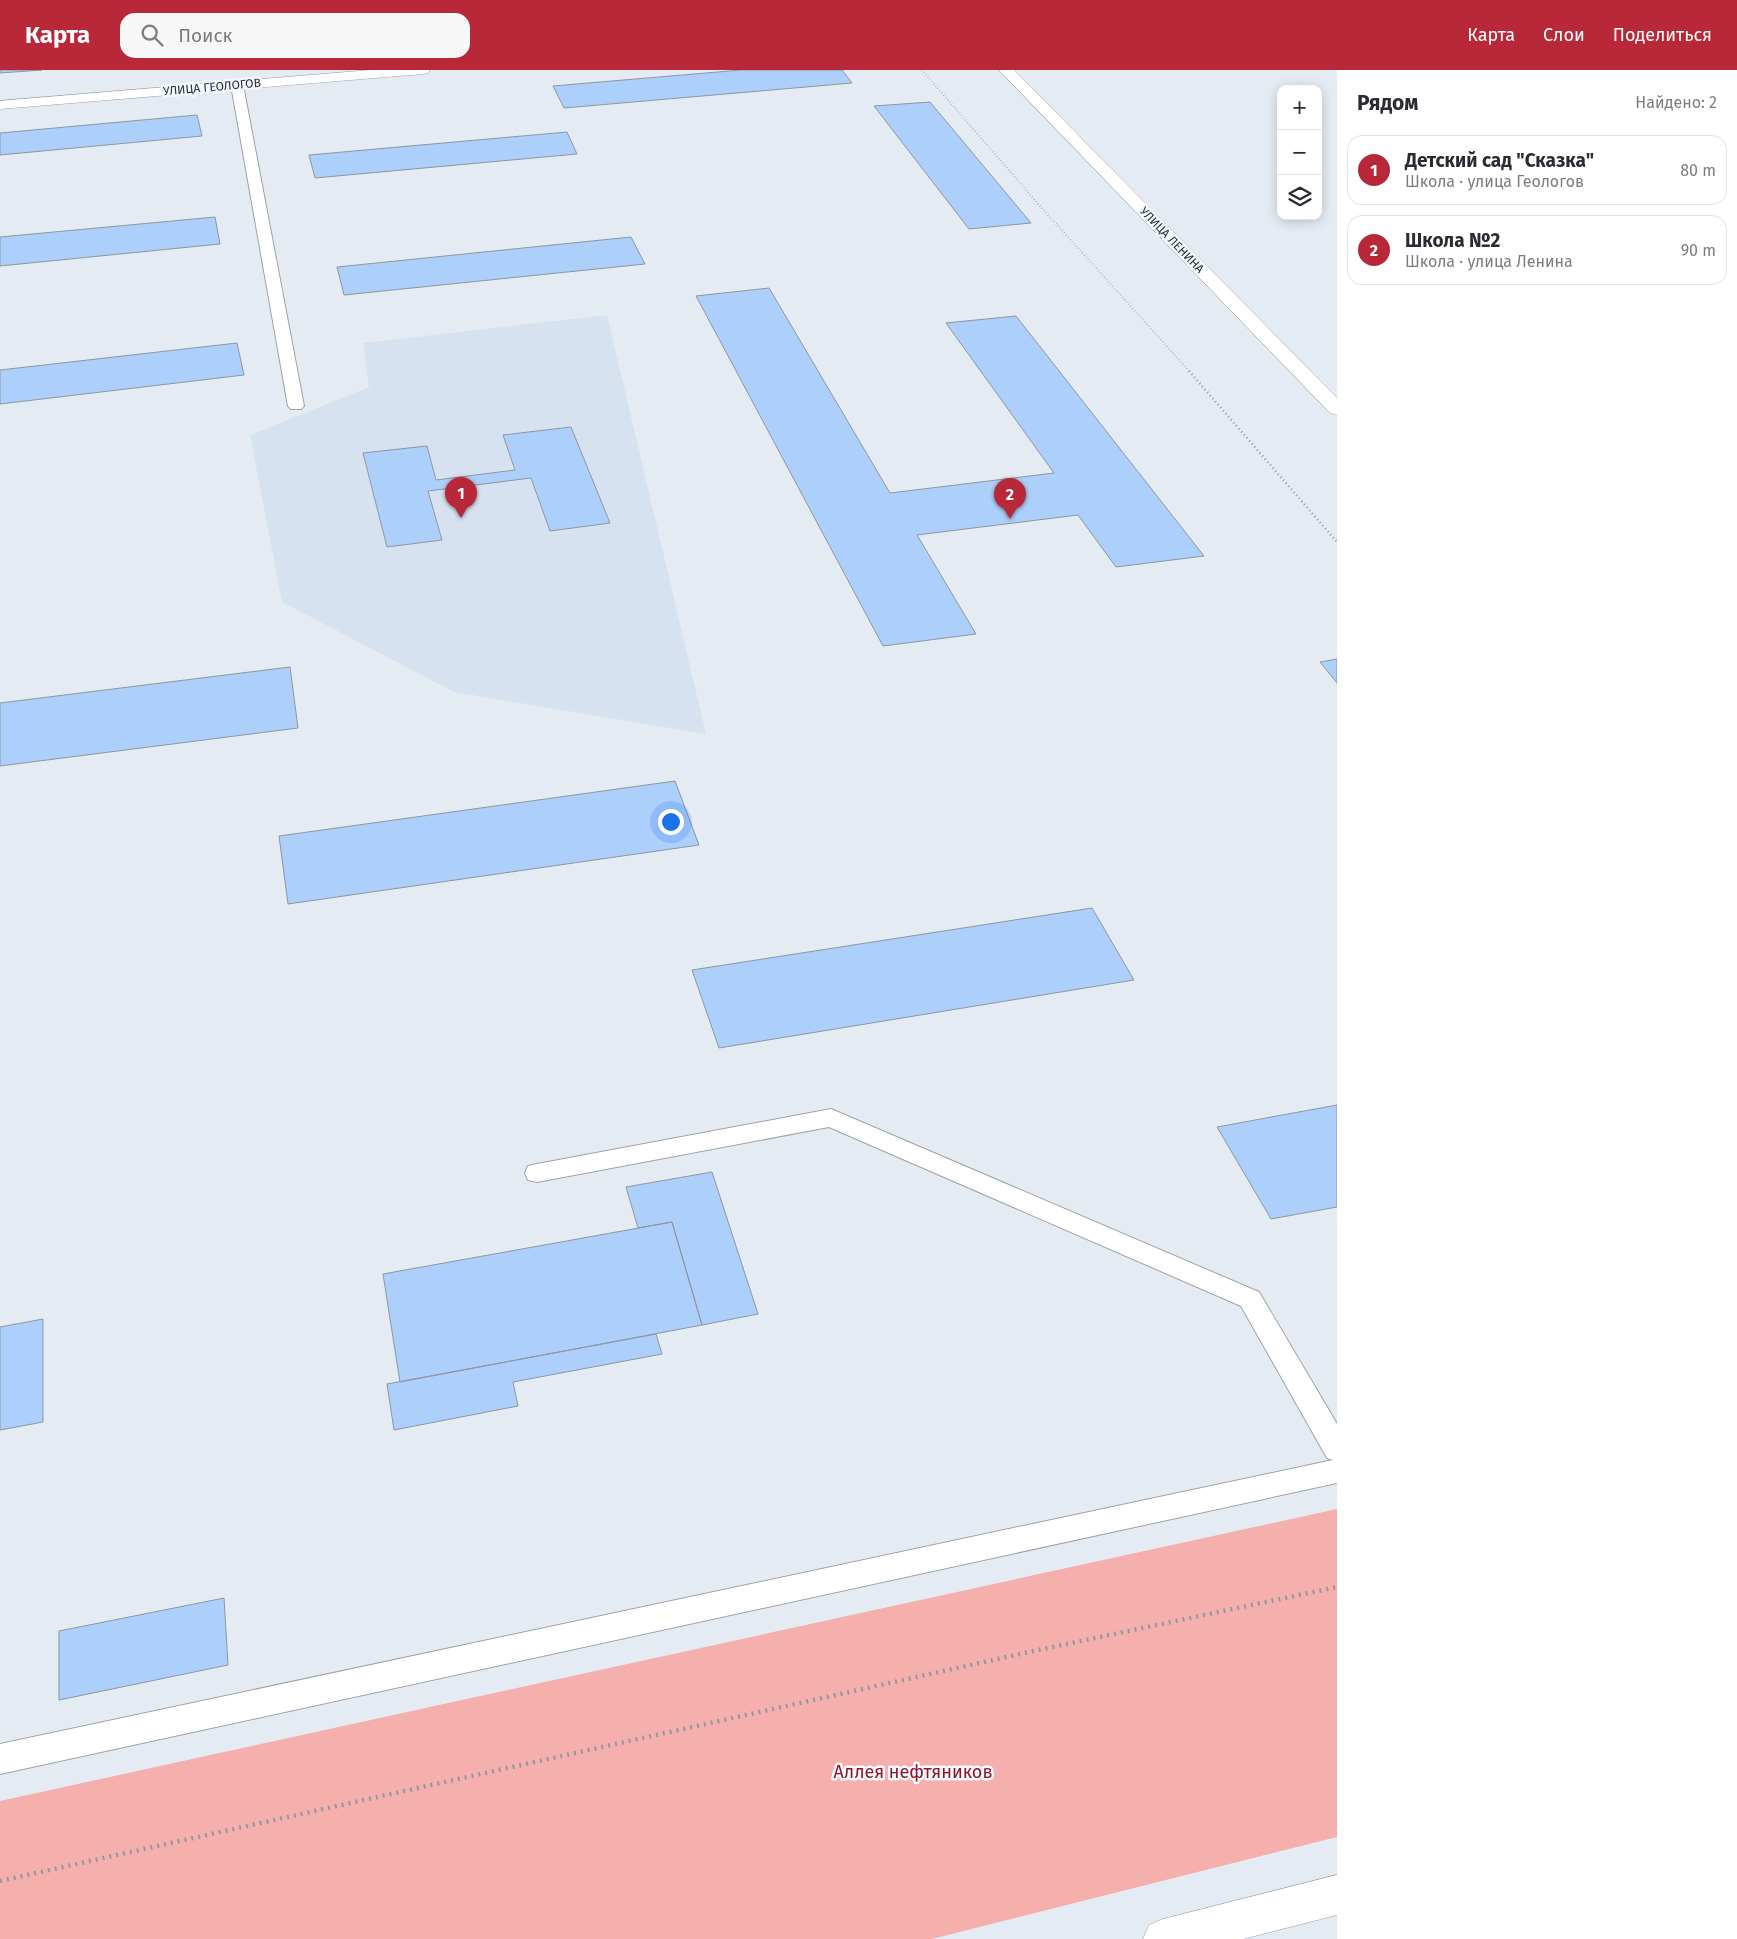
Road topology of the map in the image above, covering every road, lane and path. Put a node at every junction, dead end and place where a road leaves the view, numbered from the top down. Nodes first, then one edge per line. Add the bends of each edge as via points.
1 (423, 70) edge
2 (922, 70) edge
3 (1006, 70) edge
4 (237, 85) junction
5 (0, 105) edge
6 (296, 406) dead end
7 (1337, 409) edge
8 (1337, 542) edge
9 (537, 1173) dead end
10 (1337, 1449) edge
11 (1337, 1471) edge
12 (1337, 1587) edge
13 (0, 1759) edge
14 (0, 1881) edge
15 (1337, 1895) edge
16 (1163, 1939) edge

1 - 4 street, УЛИЦА ГЕОЛОГОВ
2 - 8 path
3 - 7 street, УЛИЦА ЛЕНИНА
4 - 5 street, УЛИЦА ГЕОЛОГОВ
4 - 6 lane
9 - 10 lane via 831,1118 1250,1299
11 - 13 lane
12 - 14 path via 1009,1656
15 - 16 street

